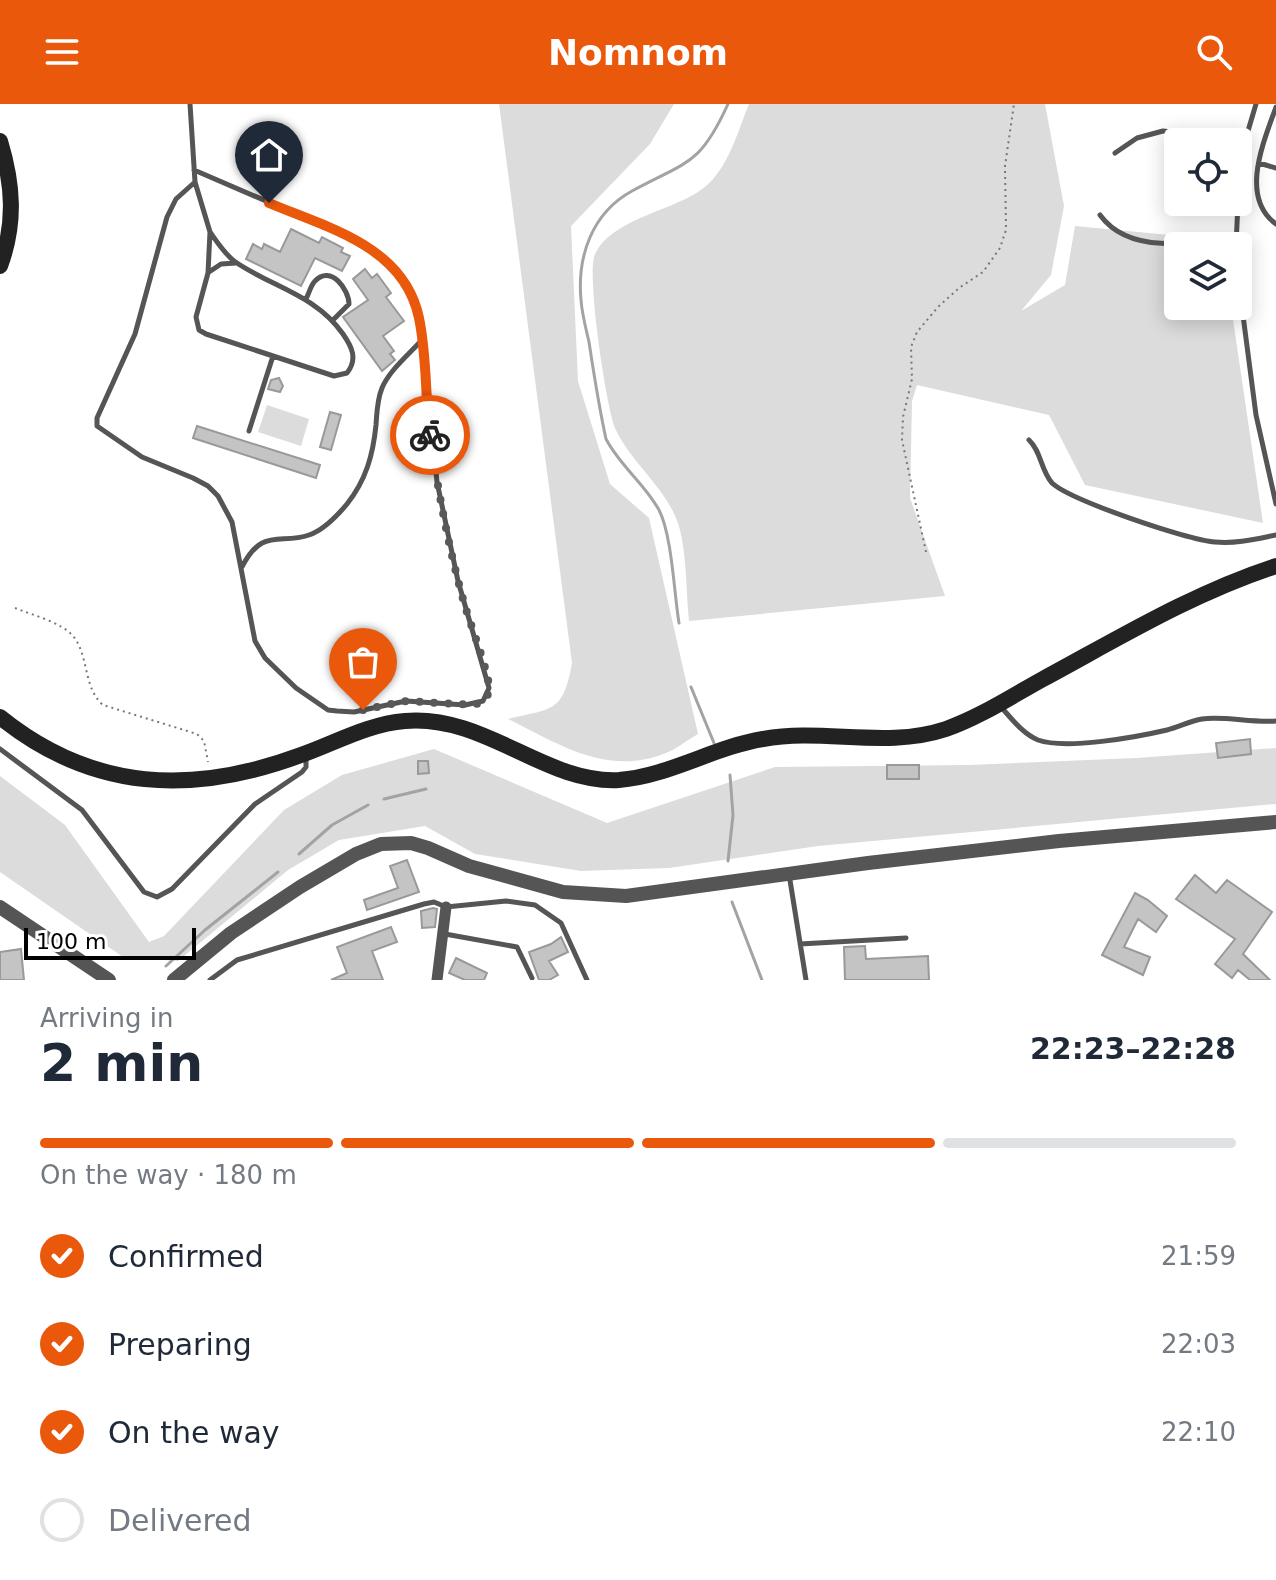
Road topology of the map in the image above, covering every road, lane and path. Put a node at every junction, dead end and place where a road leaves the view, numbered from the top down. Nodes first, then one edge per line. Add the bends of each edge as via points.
1 (190, 104) edge
2 (1014, 104) edge
3 (1256, 104) edge
4 (1276, 107) edge
5 (1249, 128) edge
6 (1164, 131) edge
7 (1, 150) edge
8 (1115, 153) dead end
9 (1259, 163) junction
10 (1276, 168) edge
11 (194, 170) junction
12 (195, 182) junction
13 (1100, 215) dead end
14 (1276, 224) edge
15 (210, 232) junction
16 (1164, 241) edge
17 (237, 263) junction
18 (0, 266) edge
19 (208, 273) junction
20 (306, 299) junction
21 (333, 320) junction
22 (1244, 320) edge
23 (421, 340) junction
24 (273, 356) junction
25 (249, 431) dead end
26 (1029, 440) dead end
27 (1276, 504) edge
28 (1276, 535) edge
29 (926, 552) dead end
30 (1276, 566) edge
31 (241, 568) junction
32 (15, 608) dead end
33 (998, 704) junction
34 (0, 717) edge
35 (1276, 721) edge
36 (0, 749) edge
37 (306, 754) junction
38 (211, 780) junction
39 (1276, 822) edge
40 (789, 874) junction
41 (0, 907) edge
42 (446, 907) junction
43 (443, 934) junction
44 (906, 938) dead end
45 (800, 944) junction
46 (532, 978) dead end
47 (109, 980) edge
48 (174, 980) edge
49 (210, 980) edge
50 (437, 980) edge
51 (587, 980) edge
52 (806, 980) edge

1 - 11 lane
2 - 29 path via 1000,248 983,272 938,307 911,347 912,379 902,440
3 - 5 lane
4 - 9 lane
6 - 8 lane via 1137,138
7 - 18 main road via 12,211
9 - 10 lane
9 - 14 lane via 1258,199
11 - 12 lane
11 - 23 lane via 371,248 409,290
12 - 15 lane
12 - 31 lane via 176,199 167,217 135,334 96,423 142,457 208,486 226,507
13 - 16 lane via 1117,232 1136,240
15 - 17 lane
15 - 19 lane
17 - 19 lane via 221,264
17 - 20 lane
19 - 24 lane via 196,317 199,330
20 - 21 lane
20 - 21 lane via 321,277 343,284 349,304
21 - 24 lane via 353,348 347,373 334,376
22 - 27 lane via 1256,415
23 - 31 lane via 381,390 369,465 348,503 316,532 266,541
23 - 31 lane via 437,482 489,688 483,701 406,701 354,712 328,710 296,688 259,649
24 - 25 lane
26 - 28 lane via 1052,482 1092,503 1205,541
30 - 33 main road via 1174,607
32 - 38 path via 74,637 93,693 103,705 201,737
33 - 35 lane via 1021,729 1047,742 1128,737 1208,719
33 - 37 main road via 946,729 914,737 765,738 622,780 573,773 438,721 389,723
34 - 38 main road via 41,746 94,770 150,781
36 - 37 lane via 82,810 144,892 157,897 172,889 255,804 302,772
37 - 38 main road
39 - 40 street via 1059,841
40 - 45 lane
40 - 48 street via 626,896 592,895 469,866 411,843 381,844 288,895
41 - 47 street
42 - 43 street
42 - 49 lane via 424,904 237,960
42 - 51 lane via 506,901 535,905 561,923
43 - 46 lane via 517,947
43 - 50 street
44 - 45 lane
45 - 52 lane

